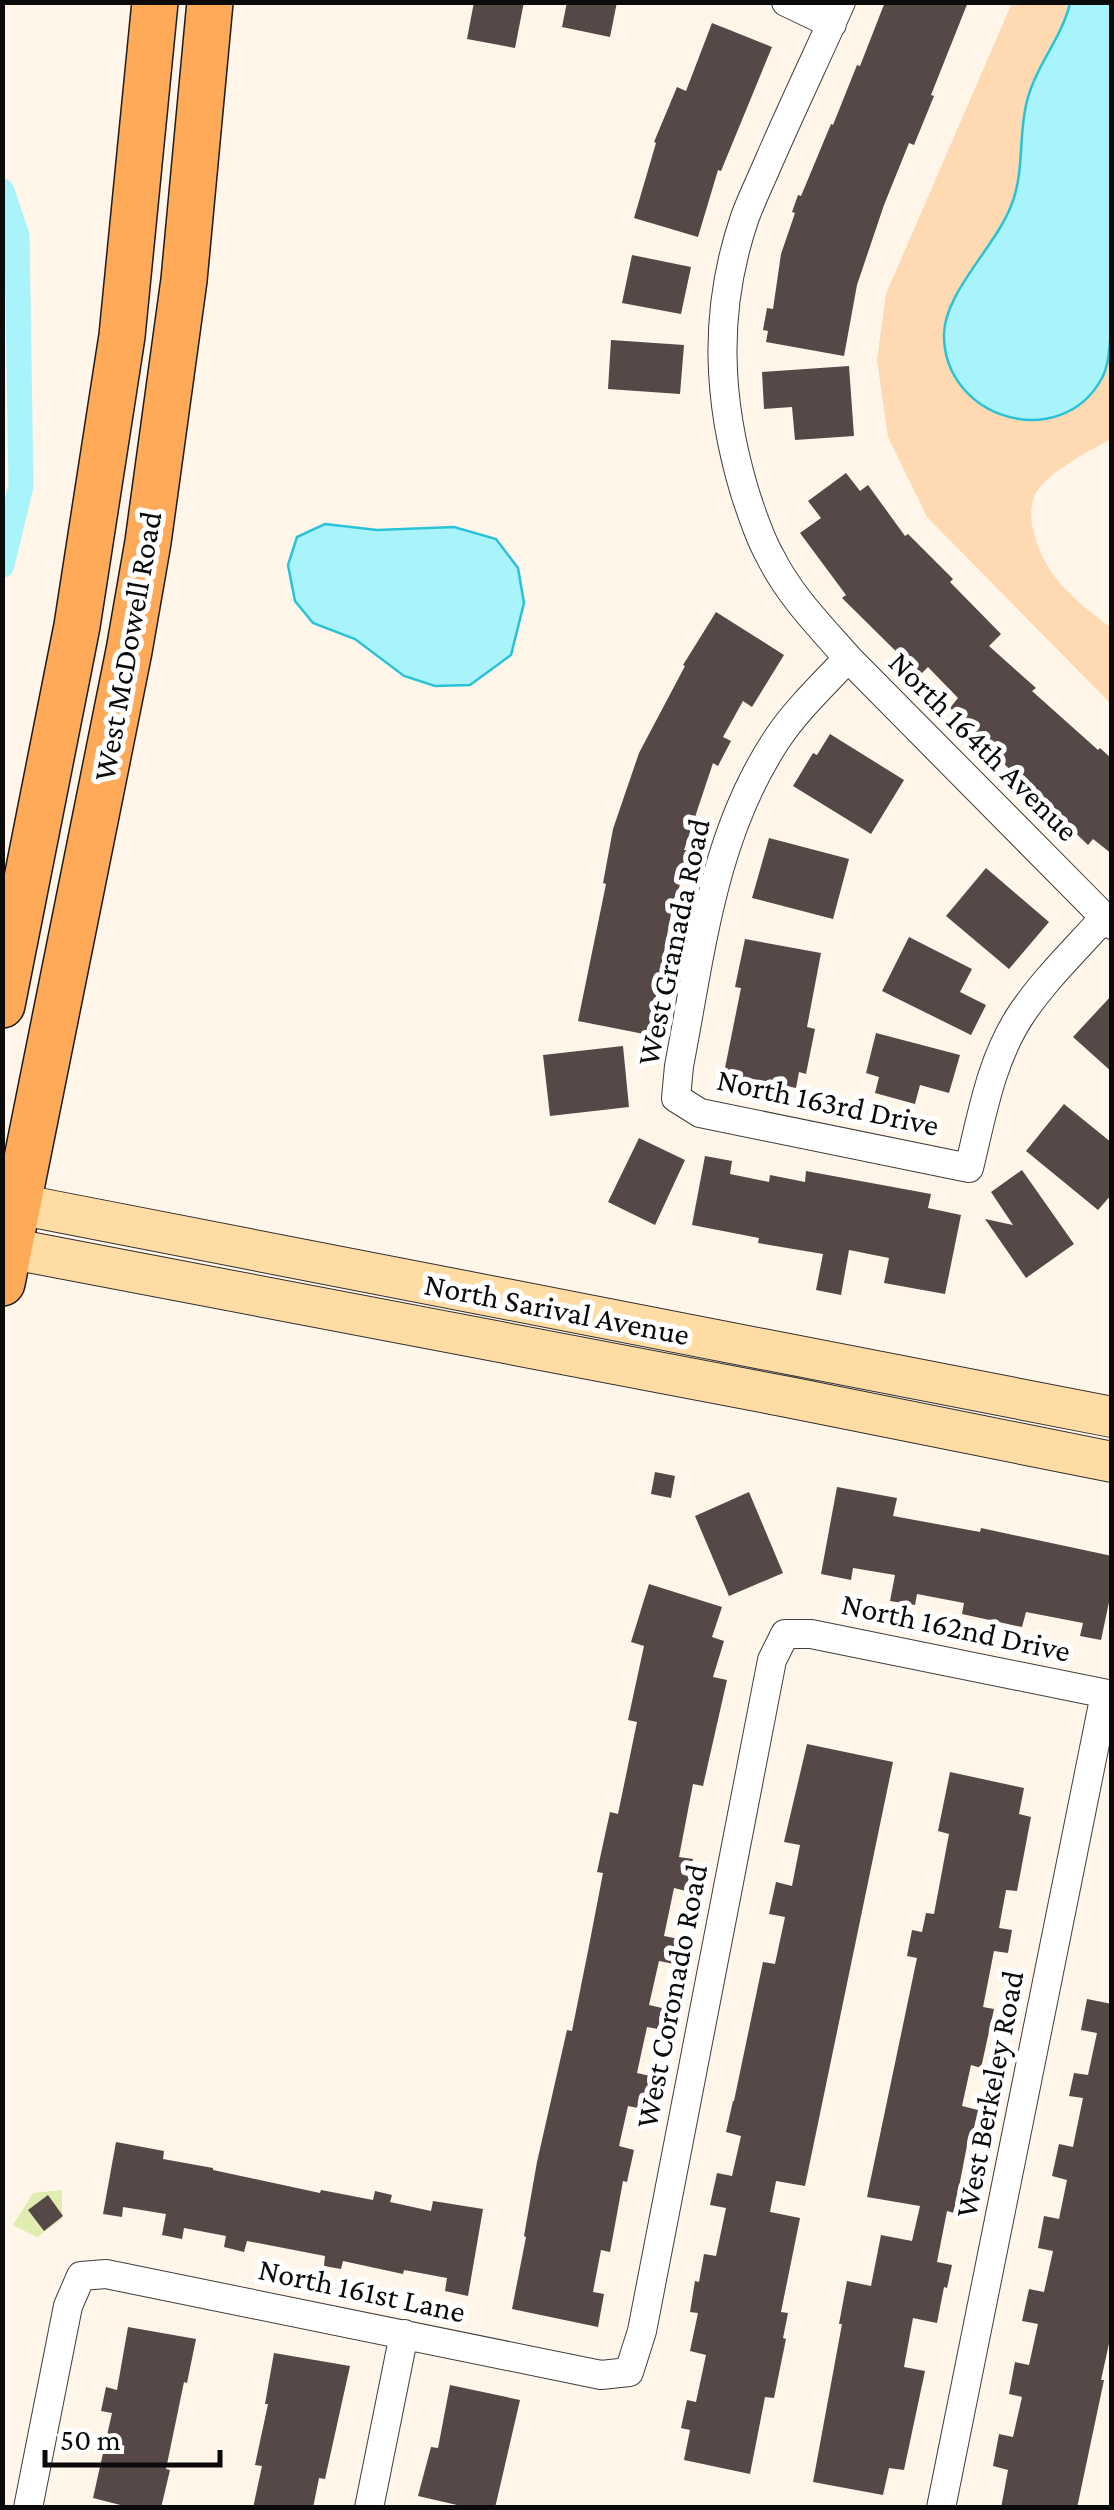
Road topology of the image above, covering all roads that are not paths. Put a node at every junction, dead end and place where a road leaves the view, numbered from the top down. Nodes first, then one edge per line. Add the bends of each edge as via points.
1 (155, 2) edge
2 (210, 2) edge
3 (786, 2) edge
4 (836, 13) edge
5 (848, 658) junction
6 (1108, 922) edge
7 (2, 1005) edge
8 (676, 1098) joint
9 (10, 1203) edge
10 (5, 1259) edge
11 (1112, 1417) edge
12 (1112, 1462) edge
13 (785, 1634) joint
14 (1108, 1695) edge
15 (404, 2334) junction
16 (628, 2372) joint
17 (28, 2508) edge
18 (369, 2508) edge
19 (941, 2508) edge

1 - 7 main road, West McDowell Road via 122,336 77,626
2 - 9 main road, West McDowell Road via 184,280 148,542
3 - 4 street
4 - 5 street via 745,218 726,291 722,363 734,455 769,555
5 - 6 street, North 164th Avenue
5 - 8 street, West Granada Road via 779,736 736,816 718,872
6 - 8 street, North 163rd Drive via 1020,1014 990,1081 969,1168 700,1112
9 - 10 main road, West McDowell Road
9 - 11 main road, North Sarival Avenue
10 - 12 main road, North Sarival Avenue via 749,1390
13 - 14 street, North 162nd Drive
13 - 16 street, West Coronado Road via 772,1660 642,2331
14 - 19 street, West Berkeley Road
15 - 16 street, North 161st Lane via 601,2376
15 - 17 street, North 161st Lane via 106,2274 81,2276 68,2306
15 - 18 street

